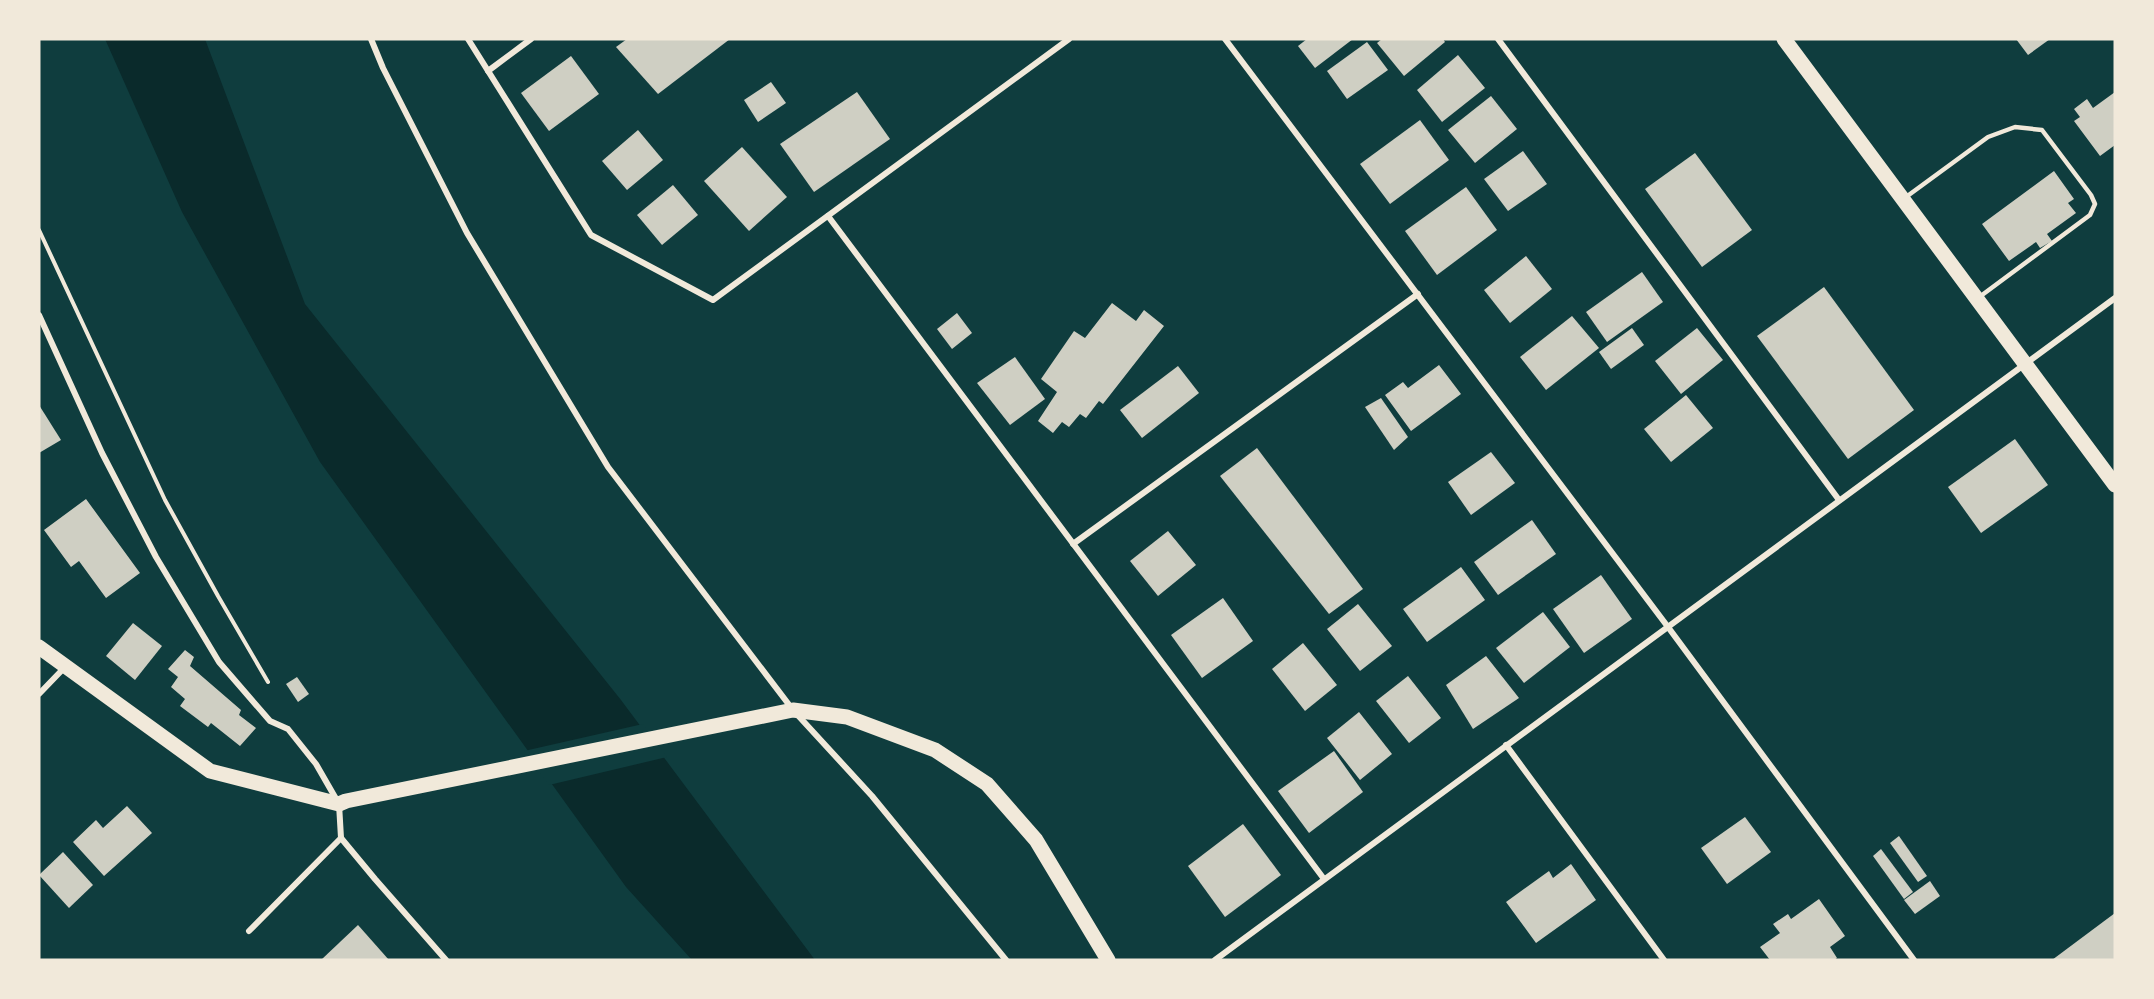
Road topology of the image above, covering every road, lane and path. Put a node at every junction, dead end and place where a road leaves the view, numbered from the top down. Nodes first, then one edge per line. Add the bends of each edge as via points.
1 (371, 39) edge
2 (468, 39) edge
3 (531, 39) edge
4 (1069, 39) edge
5 (1225, 39) edge
6 (1498, 39) edge
7 (1784, 39) edge
8 (488, 71) junction
9 (1903, 199) junction
10 (828, 216) junction
11 (39, 230) edge
12 (1418, 294) junction
13 (2115, 298) edge
14 (1976, 299) junction
15 (39, 315) edge
16 (2026, 364) junction
17 (2115, 484) edge
18 (1839, 500) junction
19 (1073, 544) junction
20 (1668, 627) junction
21 (39, 647) edge
22 (65, 666) junction
23 (270, 687) dead end
24 (39, 694) edge
25 (788, 712) junction
26 (1506, 745) junction
27 (342, 802) junction
28 (341, 838) junction
29 (1324, 879) junction
30 (249, 930) dead end
31 (446, 960) edge
32 (1006, 960) edge
33 (1108, 960) edge
34 (1215, 960) edge
35 (1664, 960) edge
36 (1914, 960) edge

1 - 25 street via 467,232 608,467
2 - 8 street
3 - 8 street
4 - 10 street
5 - 12 street
6 - 18 street
7 - 9 main road
8 - 10 street via 591,235 713,300
9 - 14 main road
9 - 14 lane via 1988,138 2015,127 2042,130 2091,195 2094,204 2090,215
10 - 19 street
11 - 23 path via 165,500
12 - 19 street
12 - 20 street
13 - 16 street
14 - 16 main road
15 - 27 street via 102,453 156,557 219,662 270,721 288,729
16 - 17 main road
16 - 18 street
18 - 20 street
19 - 29 street
20 - 26 street
20 - 36 street
21 - 22 main road
22 - 24 street
22 - 27 main road via 210,771
25 - 27 main road
25 - 32 street via 872,796
25 - 33 main road via 848,717 935,750 987,784 1036,840
26 - 29 street
26 - 35 street
27 - 28 street
28 - 30 street
28 - 31 street
29 - 34 street

